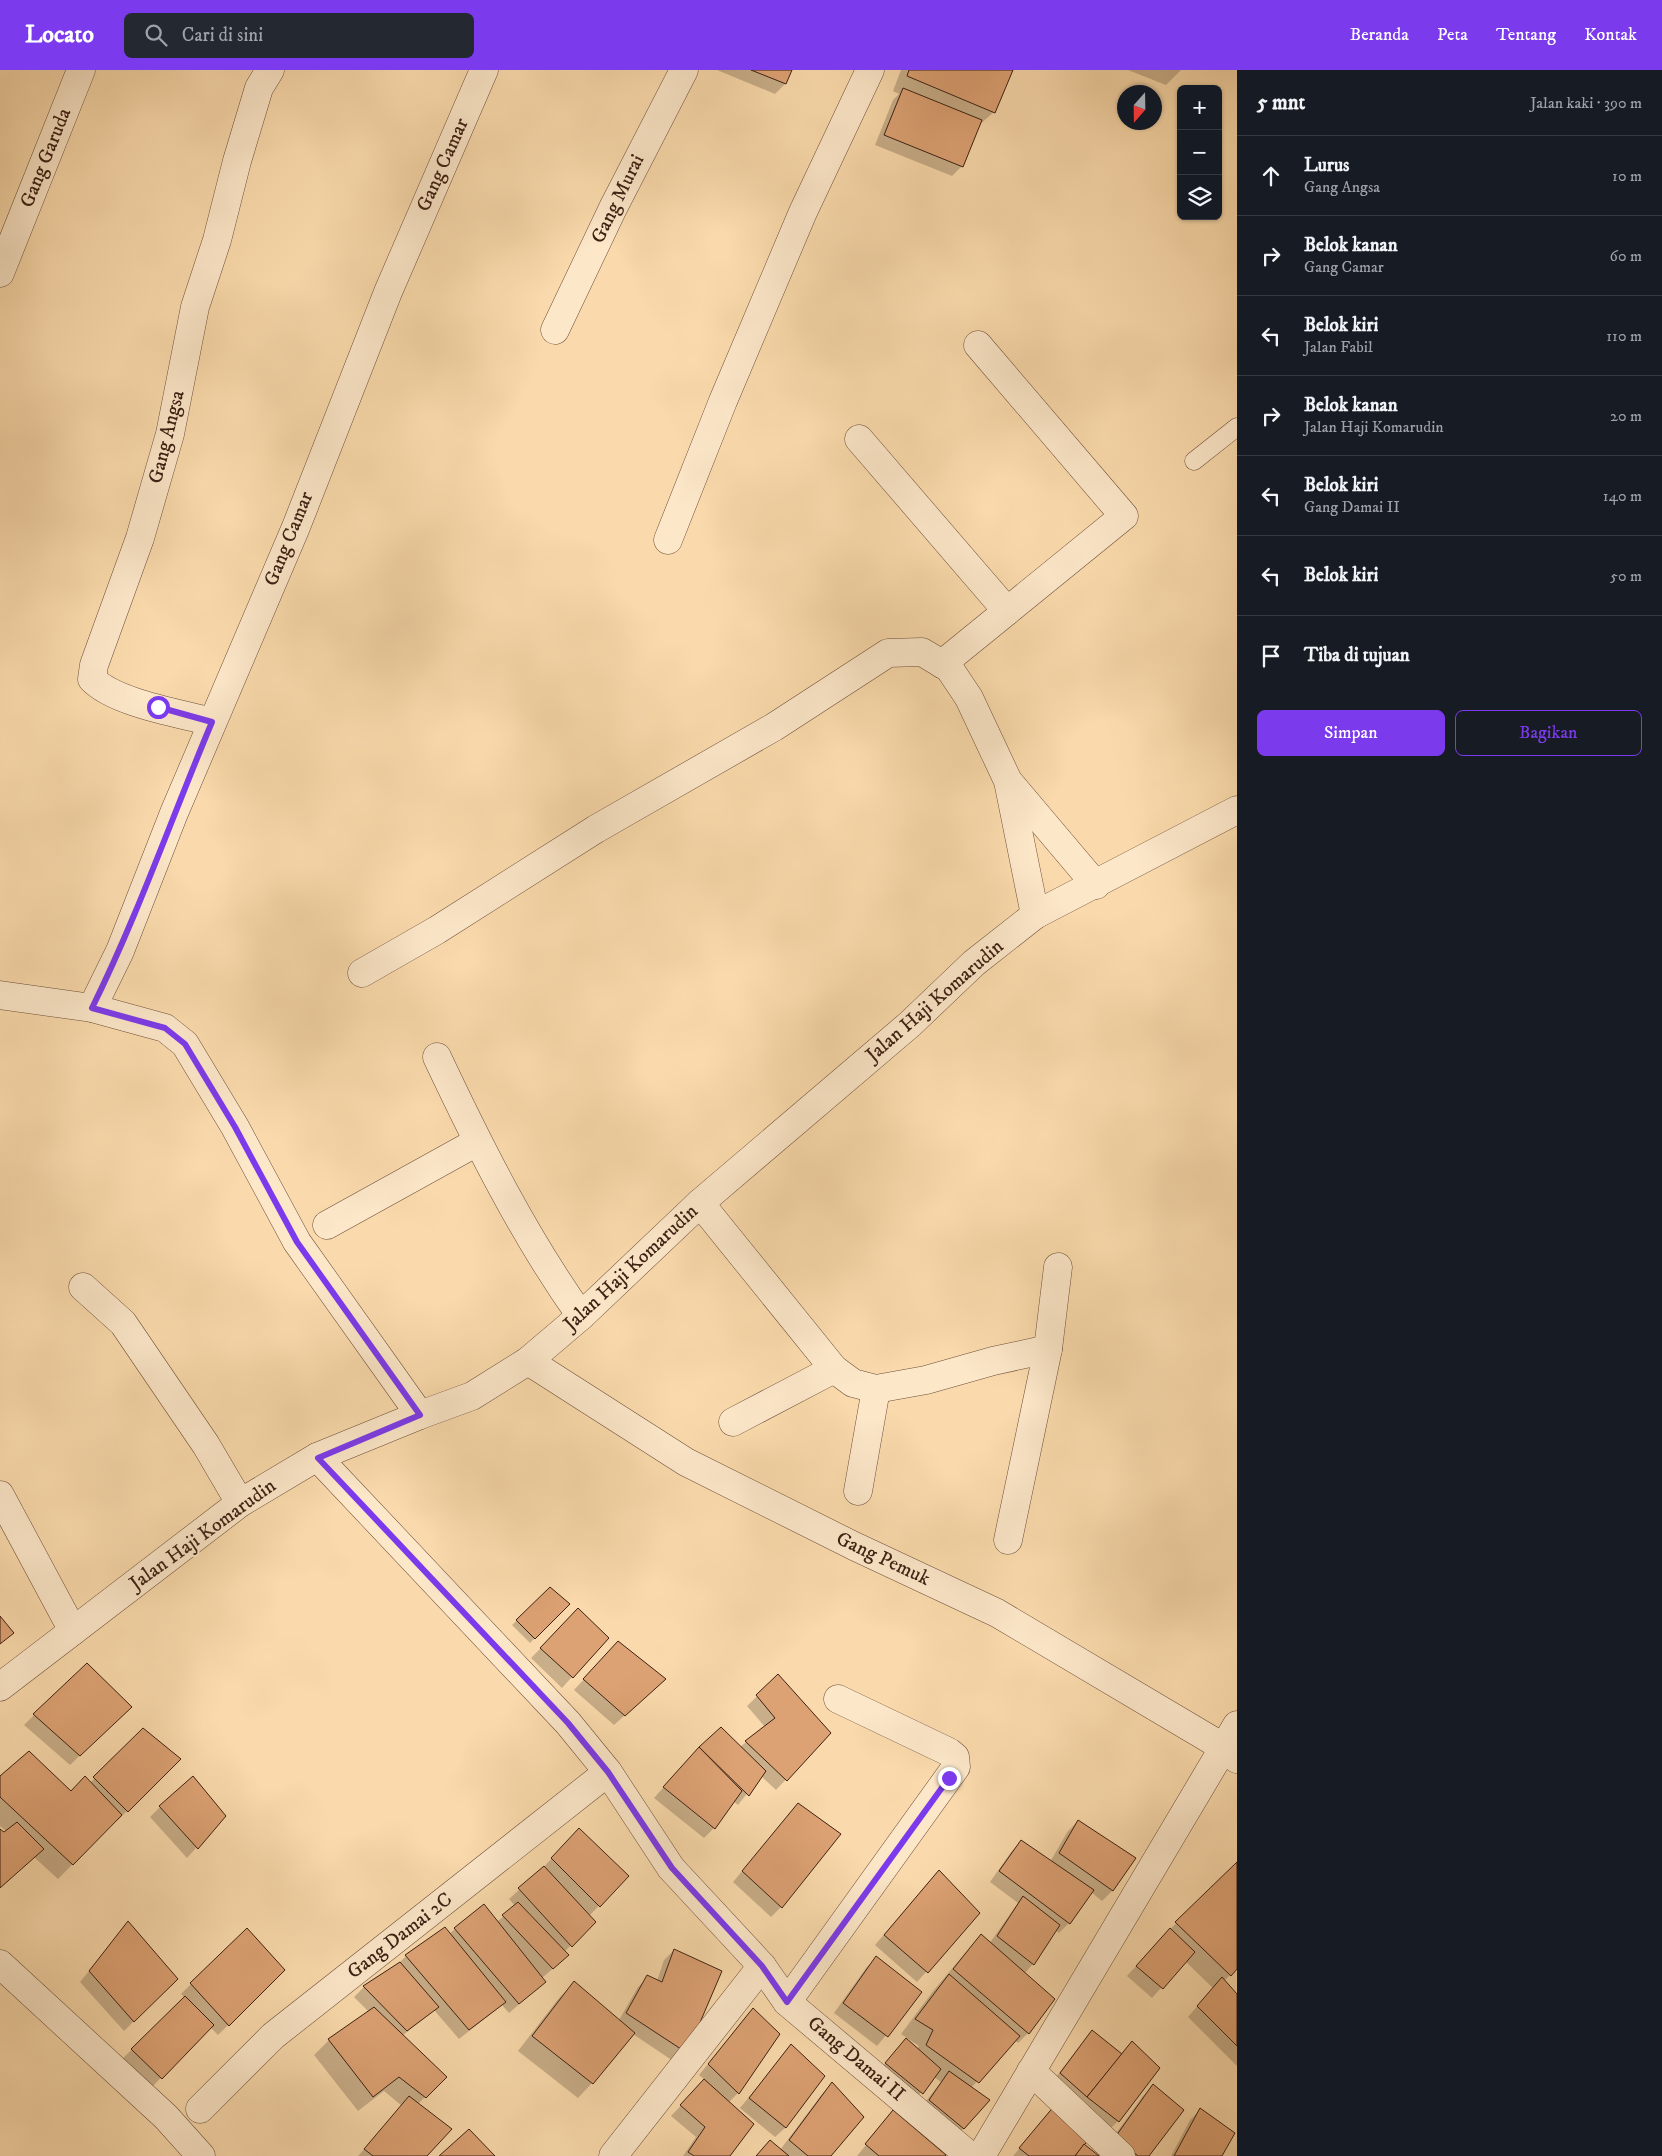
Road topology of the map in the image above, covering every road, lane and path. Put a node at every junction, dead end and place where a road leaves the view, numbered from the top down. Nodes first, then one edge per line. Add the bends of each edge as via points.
1 (270, 70) edge
2 (484, 70) edge
3 (684, 70) edge
4 (870, 70) edge
5 (79, 71) edge
6 (0, 273) edge
7 (556, 330) dead end
8 (978, 345) dead end
9 (1237, 426) edge
10 (859, 439) dead end
11 (1194, 461) dead end
12 (668, 540) dead end
13 (1007, 611) junction
14 (942, 664) junction
15 (212, 722) junction
16 (1008, 781) junction
17 (1237, 810) edge
18 (1096, 885) junction
19 (1035, 915) junction
20 (362, 973) dead end
21 (0, 995) edge
22 (92, 1008) junction
23 (437, 1057) dead end
24 (477, 1142) junction
25 (700, 1203) junction
26 (327, 1225) dead end
27 (1058, 1267) dead end
28 (83, 1287) dead end
29 (582, 1316) junction
30 (1048, 1350) junction
31 (528, 1361) junction
32 (834, 1369) junction
33 (876, 1389) junction
34 (420, 1415) junction
35 (732, 1422) dead end
36 (318, 1458) junction
37 (858, 1491) dead end
38 (0, 1495) edge
39 (240, 1503) junction
40 (1008, 1540) dead end
41 (73, 1631) junction
42 (0, 1687) edge
43 (838, 1698) dead end
44 (1232, 1744) edge
45 (608, 1772) junction
46 (0, 1964) edge
47 (762, 1966) junction
48 (787, 2002) junction
49 (1031, 2071) junction
50 (200, 2108) dead end
51 (201, 2156) edge
52 (613, 2156) edge
53 (970, 2156) edge
54 (981, 2156) edge
55 (1121, 2156) edge

1 - 15 street, Gang Angsa via 259,88 218,240 196,307 170,434 140,538 94,665 92,679 102,689 117,696
2 - 15 street, Gang Camar via 388,292 296,527
3 - 7 street, Gang Murai via 613,208
4 - 12 street via 803,212
5 - 6 street, Gang Garuda
8 - 13 street via 1124,516
9 - 11 lane
10 - 13 street
13 - 14 street
14 - 16 street via 949,668 969,698
14 - 20 street via 922,652 888,654 774,727 596,829 437,930
15 - 22 street, Gang Camar via 120,951
16 - 18 street
16 - 19 street
17 - 18 street, Jalan Haji Komarudin
18 - 19 street, Jalan Haji Komarudin
19 - 25 street, Jalan Haji Komarudin via 974,963 910,1024
21 - 22 street
22 - 34 street via 165,1028 185,1044 235,1127 297,1242
23 - 24 street
24 - 26 street
24 - 29 street via 557,1282
25 - 29 street, Jalan Haji Komarudin
25 - 32 street
27 - 30 street
28 - 39 street via 123,1323 201,1438
29 - 31 street, Jalan Haji Komarudin
30 - 33 street
30 - 40 street
31 - 34 street, Jalan Haji Komarudin via 472,1396
31 - 44 street, Gang Pemuk via 686,1462 997,1613
32 - 33 street via 853,1383
32 - 35 street
33 - 37 street
34 - 36 street, Jalan Haji Komarudin
36 - 39 street, Jalan Haji Komarudin
36 - 45 street, Gang Damai II via 568,1723
38 - 41 street
39 - 41 street, Jalan Haji Komarudin
41 - 42 street, Jalan Haji Komarudin
43 - 48 street via 949,1752 956,1767
44 - 49 street
45 - 47 street, Gang Damai II via 672,1868
45 - 50 street, Gang Damai 2C via 273,2036
46 - 51 street via 166,2117
47 - 48 street, Gang Damai II
47 - 52 street
48 - 53 street, Gang Damai II
49 - 54 street
49 - 55 street

